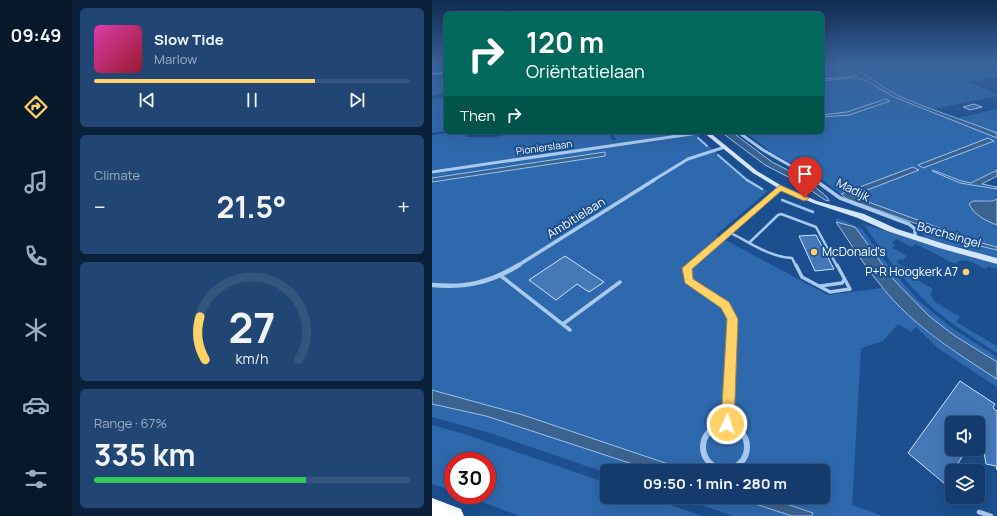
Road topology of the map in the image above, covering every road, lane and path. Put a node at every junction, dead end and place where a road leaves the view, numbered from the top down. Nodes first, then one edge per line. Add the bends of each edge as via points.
1 (692, 134) edge
2 (709, 134) edge
3 (741, 134) edge
4 (725, 147) junction
5 (432, 172) edge
6 (780, 188) junction
7 (729, 232) junction
8 (915, 238) junction
9 (750, 242) junction
10 (997, 261) edge
11 (501, 276) junction
12 (844, 280) junction
13 (620, 282) dead end
14 (432, 285) edge
15 (820, 286) junction
16 (563, 324) junction
17 (570, 330) dead end
18 (727, 424) junction
19 (432, 508) edge
20 (979, 512) dead end
21 (454, 516) edge
22 (991, 516) edge

1 - 5 street, Pionierslaan
2 - 4 main road, Borchsingel
3 - 8 street, Madijk via 762,150 816,180 840,198 910,224 915,229
4 - 6 main road, Borchsingel
4 - 11 street, Ambitielaan via 688,159
6 - 7 street
6 - 8 main road, Borchsingel via 866,223
7 - 9 lane
7 - 18 street via 687,268 688,280 725,305 732,319
8 - 10 main road, Borchsingel
9 - 12 lane via 782,214 816,227
9 - 15 lane via 784,259 792,258 802,277
11 - 14 street, Ambitielaan via 466,286
11 - 16 lane
12 - 15 lane via 842,283
12 - 15 lane via 850,289 830,292
13 - 16 lane
16 - 17 lane
18 - 18 street via 714,427 708,432 703,446 710,463 722,468 735,466 746,450 746,443 740,431
19 - 21 highway
20 - 22 lane

